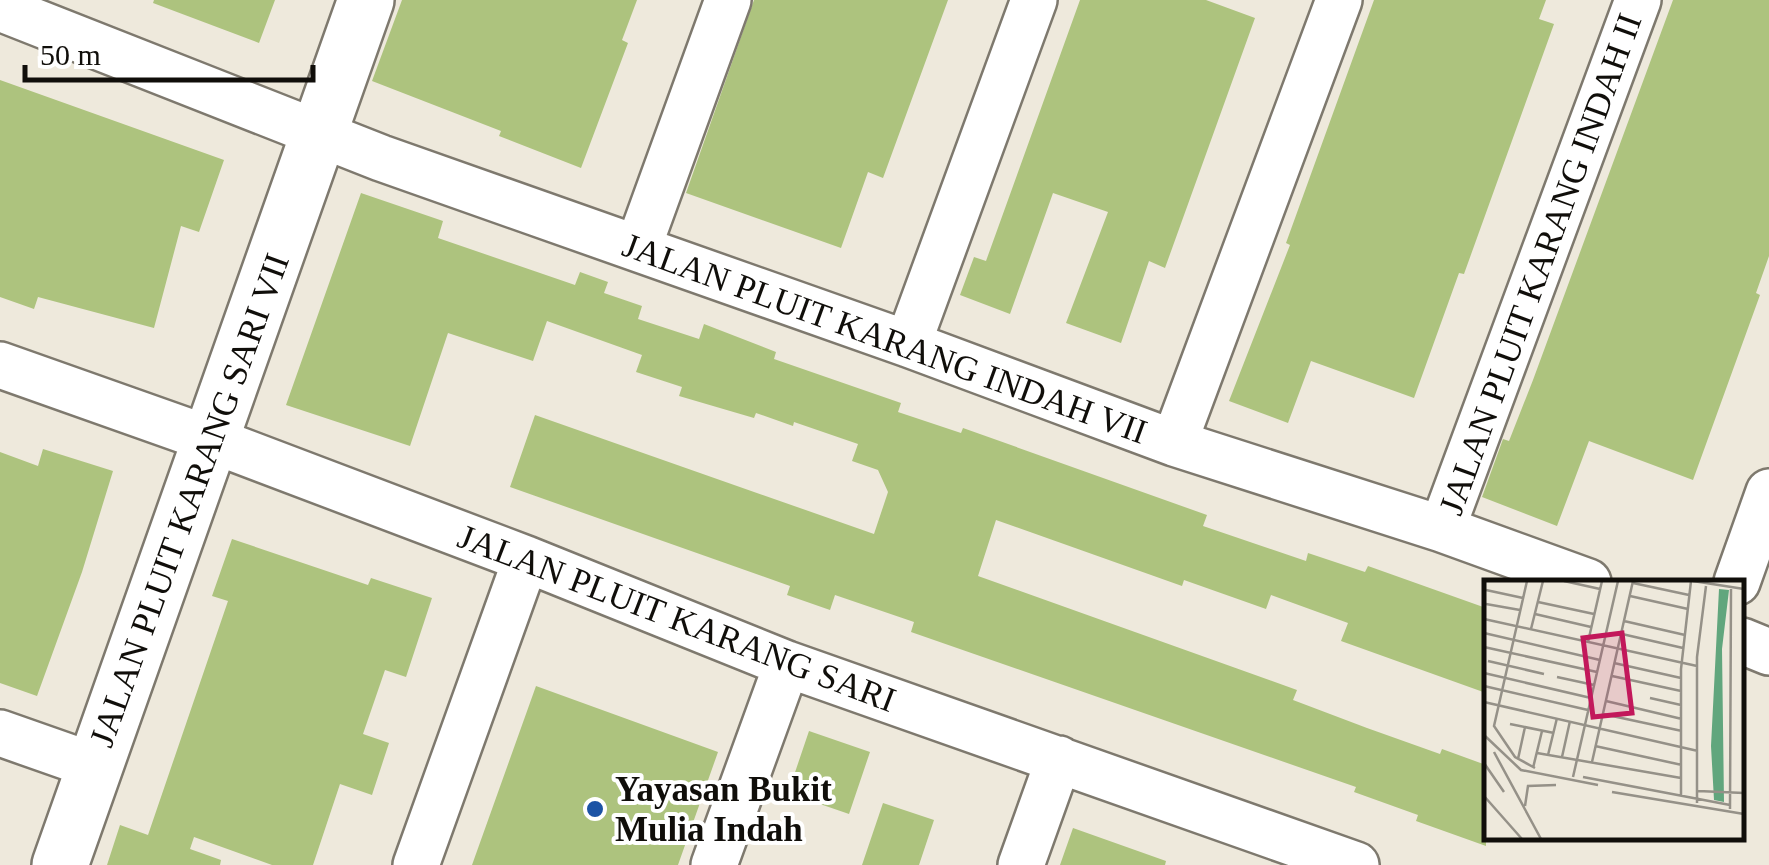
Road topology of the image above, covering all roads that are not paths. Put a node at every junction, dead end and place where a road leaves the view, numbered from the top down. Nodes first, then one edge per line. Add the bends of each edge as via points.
1 (366, 0) edge
2 (728, 0) edge
3 (1034, 0) edge
4 (1338, 0) edge
5 (1638, 0) edge
6 (12, 7) edge
7 (318, 135) junction
8 (638, 248) junction
9 (908, 344) junction
10 (0, 366) edge
11 (212, 440) junction
12 (1174, 443) junction
13 (1769, 492) edge
14 (1442, 529) junction
15 (526, 559) junction
16 (1582, 580) edge
17 (1738, 580) edge
18 (1744, 641) edge
19 (1769, 652) edge
20 (786, 664) junction
21 (0, 733) edge
22 (1059, 759) junction
23 (94, 766) junction
24 (1344, 863) edge
25 (60, 865) edge
26 (416, 865) edge
27 (714, 865) edge
28 (1021, 865) edge

1 - 7 street
2 - 8 street
3 - 9 street
4 - 12 street
5 - 14 street, JALAN PLUIT KARANG INDAH II
6 - 7 street, JALAN PLUIT KARANG INDAH VII
7 - 8 street, JALAN PLUIT KARANG INDAH VII
7 - 11 street, JALAN PLUIT KARANG SARI VII
8 - 9 street, JALAN PLUIT KARANG INDAH VII
9 - 12 street, JALAN PLUIT KARANG INDAH VII
10 - 11 street, JALAN PLUIT KARANG SARI
11 - 15 street, JALAN PLUIT KARANG SARI
11 - 23 street, JALAN PLUIT KARANG SARI VII
12 - 14 street, JALAN PLUIT KARANG INDAH VII
13 - 17 street
14 - 16 street, JALAN PLUIT KARANG INDAH VII
15 - 20 street, JALAN PLUIT KARANG SARI
15 - 26 street
18 - 19 street
20 - 22 street, JALAN PLUIT KARANG SARI
20 - 27 street
21 - 23 street
22 - 24 street, JALAN PLUIT KARANG SARI
22 - 28 street
23 - 25 street, JALAN PLUIT KARANG SARI VII

